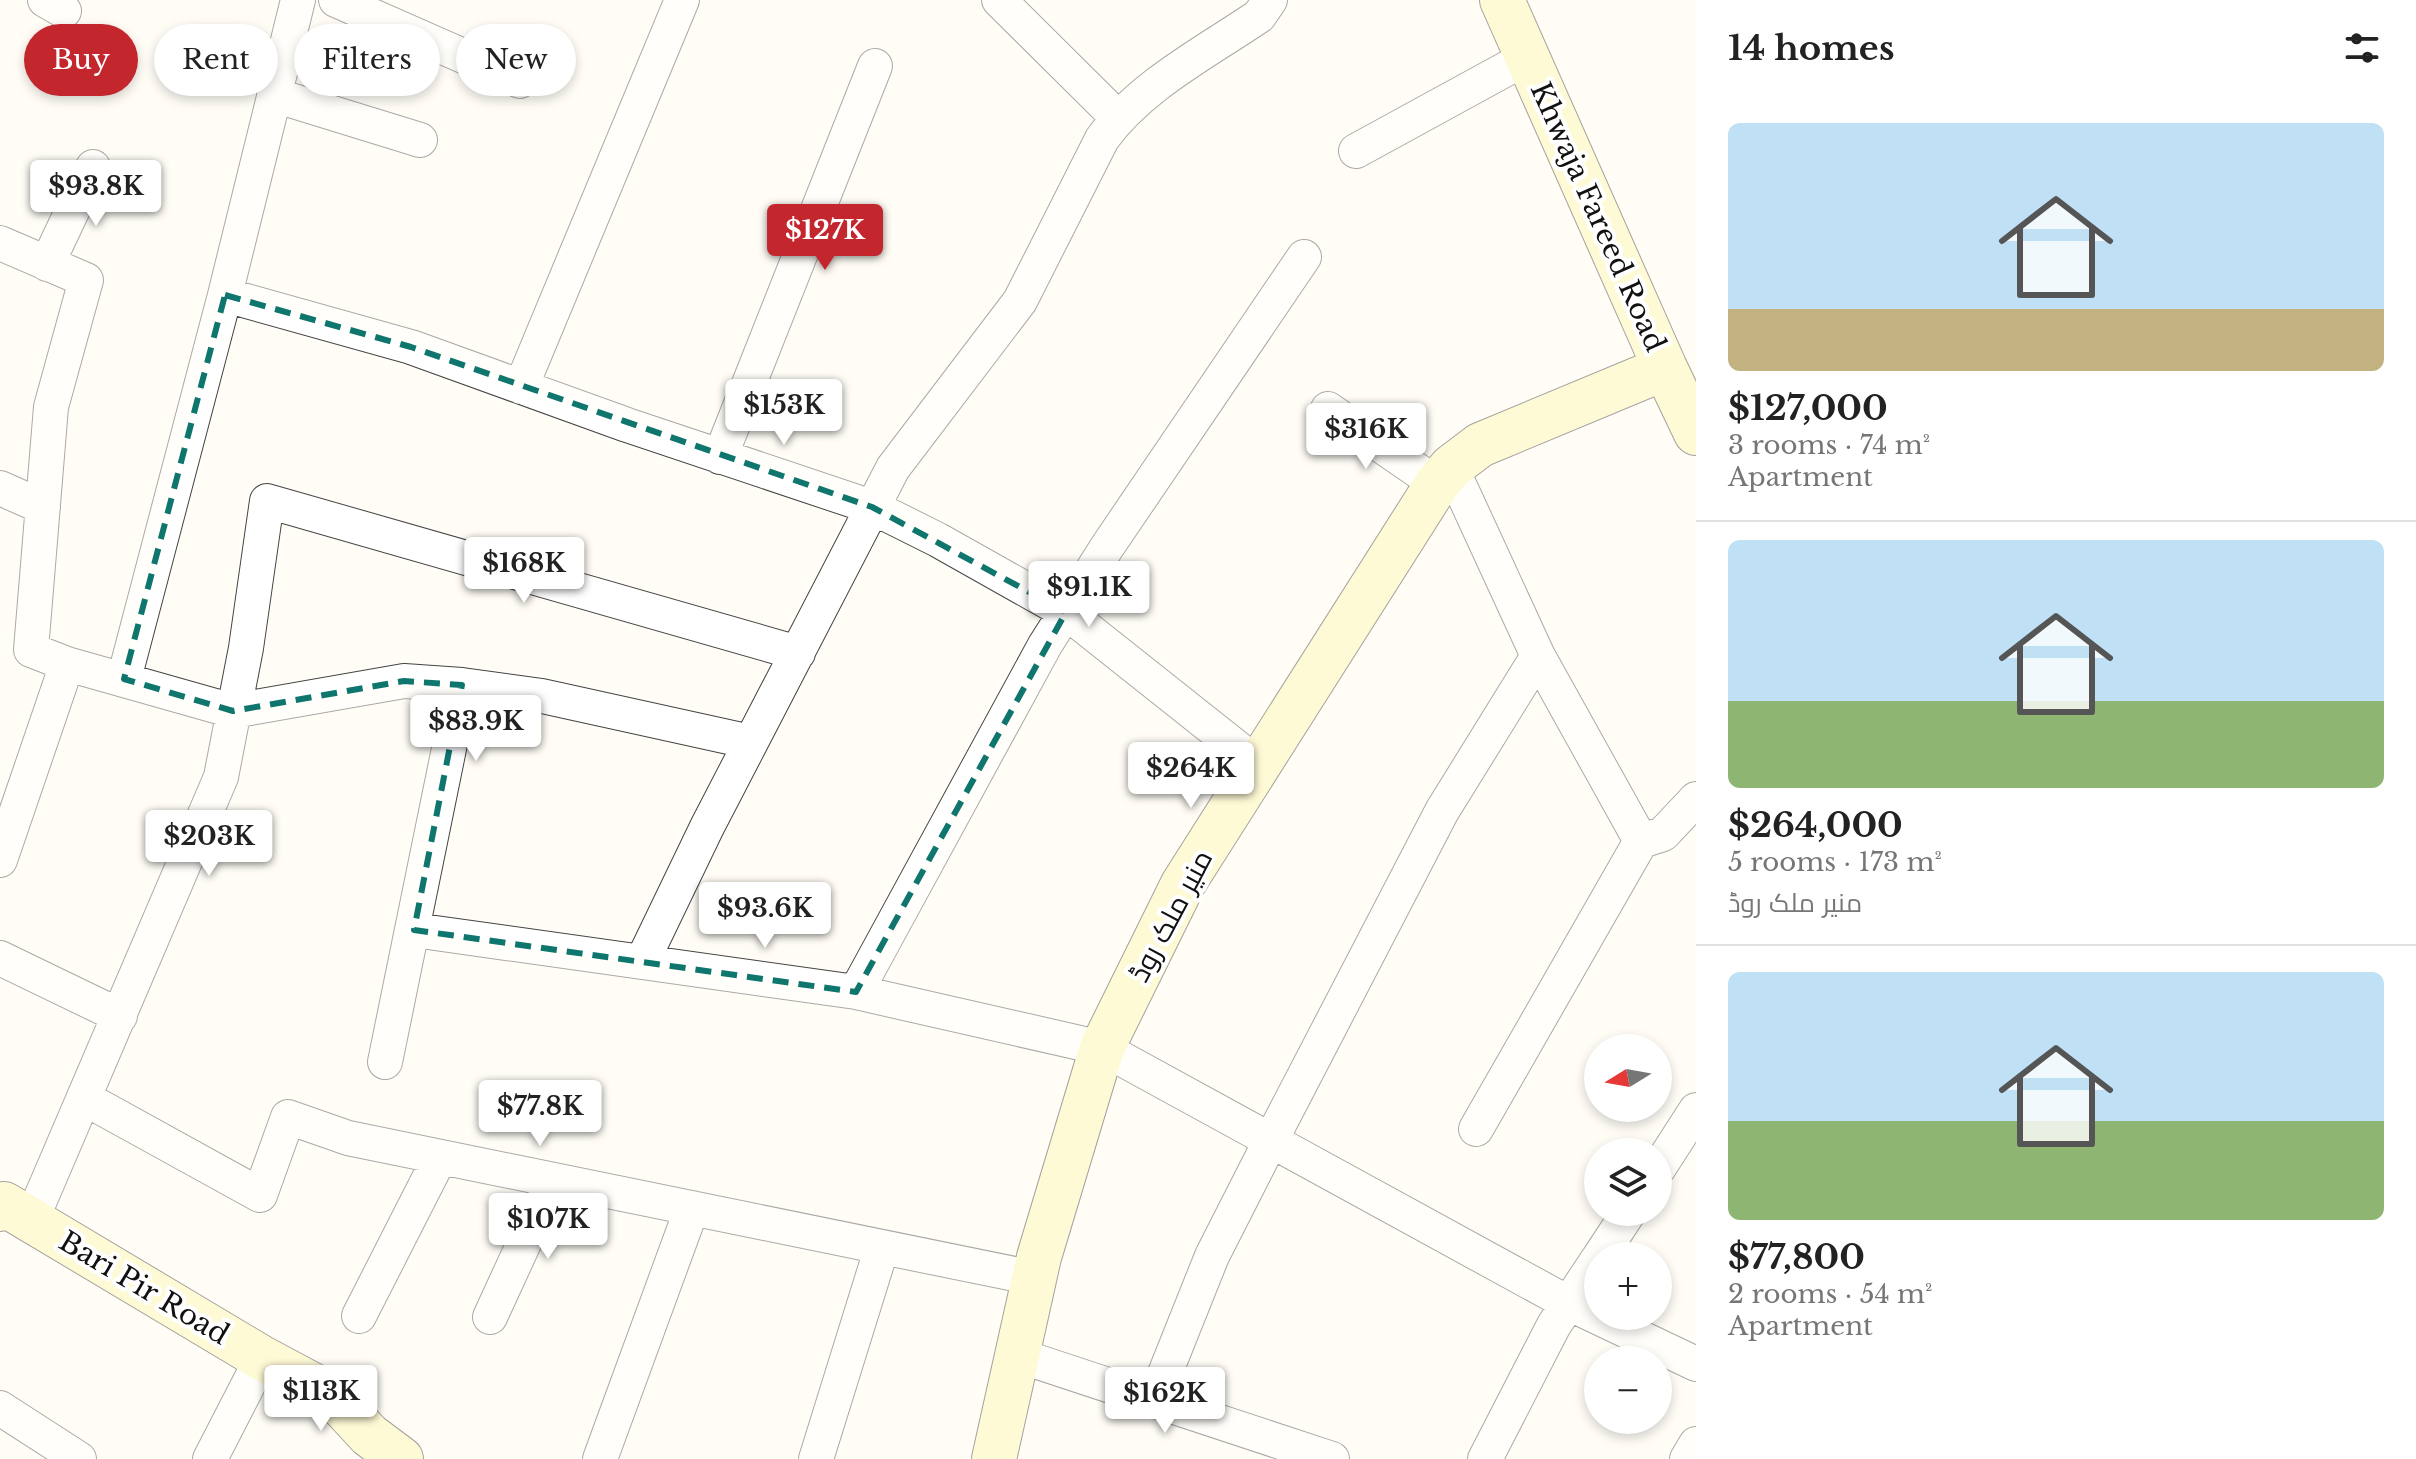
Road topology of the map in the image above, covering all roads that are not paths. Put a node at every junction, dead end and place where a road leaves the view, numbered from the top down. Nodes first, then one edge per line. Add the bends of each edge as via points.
1 (298, 0) edge
2 (336, 0) edge
3 (682, 0) edge
4 (999, 0) edge
5 (1270, 0) edge
6 (1502, 0) edge
7 (456, 53) edge
8 (1528, 57) junction
9 (875, 66) dead end
10 (278, 79) edge
11 (274, 96) edge
12 (277, 96) edge
13 (1117, 117) junction
14 (420, 140) dead end
15 (1356, 151) dead end
16 (93, 167) dead end
17 (0, 243) edge
18 (1304, 257) dead end
19 (47, 264) junction
20 (225, 295) junction
21 (1665, 368) junction
22 (521, 387) junction
23 (1328, 409) dead end
24 (1696, 433) edge
25 (720, 457) junction
26 (1444, 475) junction
27 (0, 488) edge
28 (43, 507) junction
29 (872, 507) junction
30 (1066, 612) junction
31 (798, 653) junction
32 (1538, 656) junction
33 (67, 664) junction
34 (124, 679) junction
35 (462, 685) junction
36 (233, 711) junction
37 (751, 742) junction
38 (1260, 766) junction
39 (1696, 799) edge
40 (1641, 841) junction
41 (0, 860) edge
42 (414, 930) junction
43 (0, 958) edge
44 (642, 962) junction
45 (856, 992) junction
46 (120, 1016) junction
47 (1102, 1048) junction
48 (385, 1062) dead end
49 (84, 1098) junction
50 (1696, 1110) edge
51 (1476, 1129) dead end
52 (1271, 1140) junction
53 (1672, 1147) edge
54 (440, 1157) junction
55 (553, 1180) junction
56 (692, 1208) junction
57 (9, 1209) edge
58 (882, 1247) junction
59 (1034, 1278) junction
60 (1584, 1279) edge
61 (1568, 1303) junction
62 (359, 1316) dead end
63 (490, 1317) dead end
64 (1017, 1355) junction
65 (262, 1358) junction
66 (1696, 1364) edge
67 (1154, 1401) junction
68 (0, 1408) edge
69 (1696, 1444) edge
70 (79, 1459) edge
71 (210, 1459) edge
72 (401, 1459) edge
73 (600, 1459) edge
74 (816, 1459) edge
75 (994, 1459) edge
76 (1332, 1459) edge
77 (1485, 1459) edge
78 (1687, 1459) edge

1 - 10 street
2 - 7 street
3 - 22 street
4 - 13 street
5 - 13 street via 1259,16
6 - 8 street, Khwaja Fareed Road
8 - 15 street
8 - 21 street, Khwaja Fareed Road
9 - 25 street
11 - 20 street
12 - 14 street
13 - 29 street via 1020,301 893,468
16 - 19 street
17 - 19 street
18 - 30 street
19 - 28 street via 86,280 51,407
20 - 22 street via 411,347
20 - 34 street
21 - 24 street, Khwaja Fareed Road
21 - 26 street, منیر ملک روڈ via 1480,445
22 - 25 street
23 - 26 street
25 - 29 street
26 - 32 street
26 - 38 street, منیر ملک روڈ
27 - 28 street
28 - 33 street via 31,650
29 - 30 street
29 - 31 street
30 - 38 street
30 - 45 street
31 - 36 street via 267,501
31 - 37 street
32 - 40 street
32 - 52 street via 1442,811
33 - 34 street
33 - 41 street
34 - 36 street
35 - 36 street via 404,681
35 - 37 street via 542,696
35 - 42 street
36 - 46 street via 221,777
37 - 44 street
38 - 47 street, منیر ملک روڈ via 1183,884
39 - 40 street via 1663,834
40 - 51 street
42 - 44 street
42 - 48 street
43 - 46 street
44 - 45 street
45 - 47 street
46 - 49 street
47 - 52 street
47 - 59 street, منیر ملک روڈ
49 - 54 street via 260,1195 288,1117 348,1138
49 - 57 street
50 - 53 street
52 - 61 street
52 - 67 street via 1212,1256
54 - 55 street
54 - 62 street
55 - 56 street
55 - 63 street
56 - 58 street
56 - 73 street
57 - 65 street, Bari Pir Road
58 - 59 street
58 - 74 street
59 - 64 street, منیر ملک روڈ
60 - 61 street
61 - 66 street
61 - 77 street
64 - 67 street
64 - 75 street, منیر ملک روڈ
65 - 71 street
65 - 72 street, Bari Pir Road via 333,1396 369,1435
67 - 76 street
68 - 70 street
69 - 78 street

